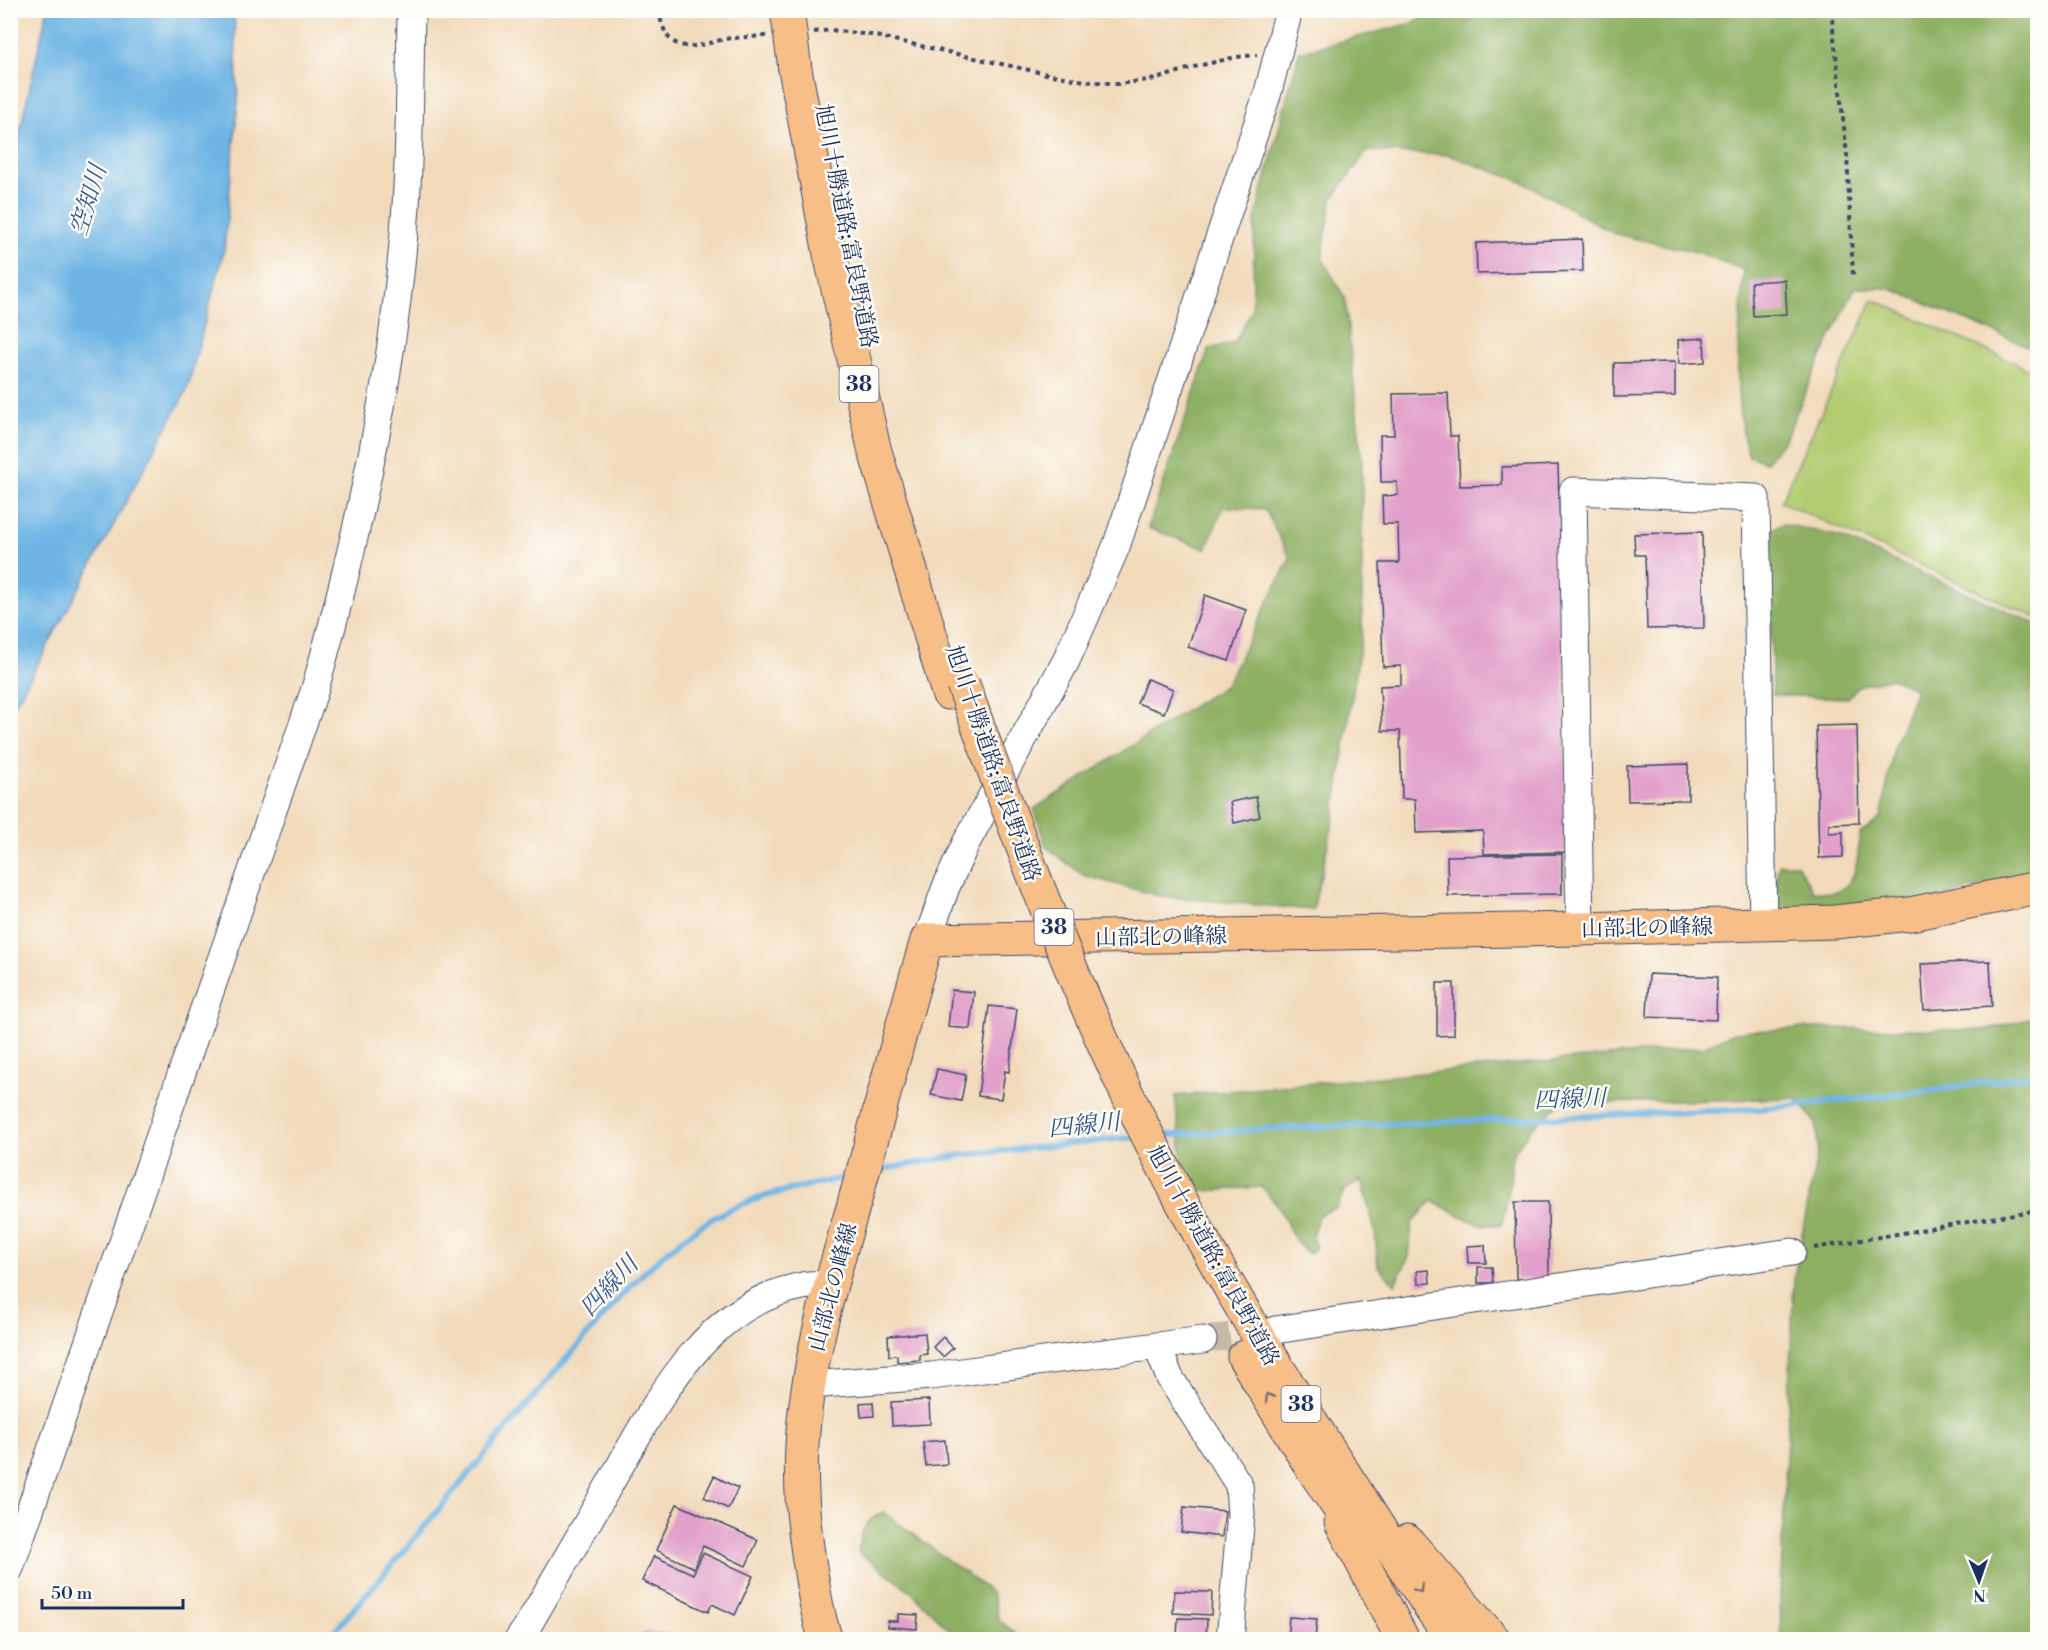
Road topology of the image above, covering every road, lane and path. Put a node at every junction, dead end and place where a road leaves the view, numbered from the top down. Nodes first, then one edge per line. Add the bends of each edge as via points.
1 (411, 10) edge
2 (658, 10) edge
3 (1289, 10) edge
4 (1831, 10) edge
5 (793, 22) edge
6 (1278, 54) junction
7 (1853, 275) dead end
8 (2037, 888) edge
9 (1764, 924) junction
10 (1580, 929) junction
11 (927, 940) junction
12 (2037, 1210) edge
13 (1792, 1252) joint
14 (831, 1284) junction
15 (1275, 1330) tunnel mouth
16 (1203, 1340) tunnel mouth
17 (1157, 1346) junction
18 (809, 1385) junction
19 (1321, 1459) junction
20 (10, 1568) edge
21 (518, 1640) edge
22 (826, 1640) edge
23 (1230, 1640) edge
24 (1403, 1640) edge
25 (1427, 1640) edge
26 (1453, 1640) edge
27 (1494, 1640) edge

1 - 20 street via 406,207 396,303 365,491 336,611 315,689
2 - 5 path via 670,40 682,45 697,46
3 - 6 street
4 - 7 path via 1847,155
5 - 6 path via 1047,74 1118,84 1156,79 1236,57
5 - 19 main road, 旭川十勝道路;富良野道路 / 38, bridge via 806,67 830,254 873,447 1016,880 1068,1003 1151,1163 1178,1239 1228,1330
6 - 11 street via 1116,546 1066,661 966,843
8 - 9 main road, 山部北の峰線 via 1910,914
9 - 10 main road, 山部北の峰線
9 - 10 street via 1756,498 1573,491
10 - 11 main road, 山部北の峰線
11 - 14 main road, 山部北の峰線
12 - 13 path
13 - 15 street
14 - 18 main road, 山部北の峰線
14 - 21 street via 804,1285 760,1300 724,1323 687,1361 653,1409
16 - 17 street
17 - 18 street via 931,1376
17 - 23 street via 1170,1378 1239,1485 1241,1514
18 - 22 main road, 山部北の峰線 via 802,1446 802,1498 813,1584
19 - 24 main road
19 - 25 main road, 旭川十勝道路;富良野道路 / 38
19 -> 26 main road, 旭川十勝道路;富良野道路 / 38
19 - 27 main road, 38

